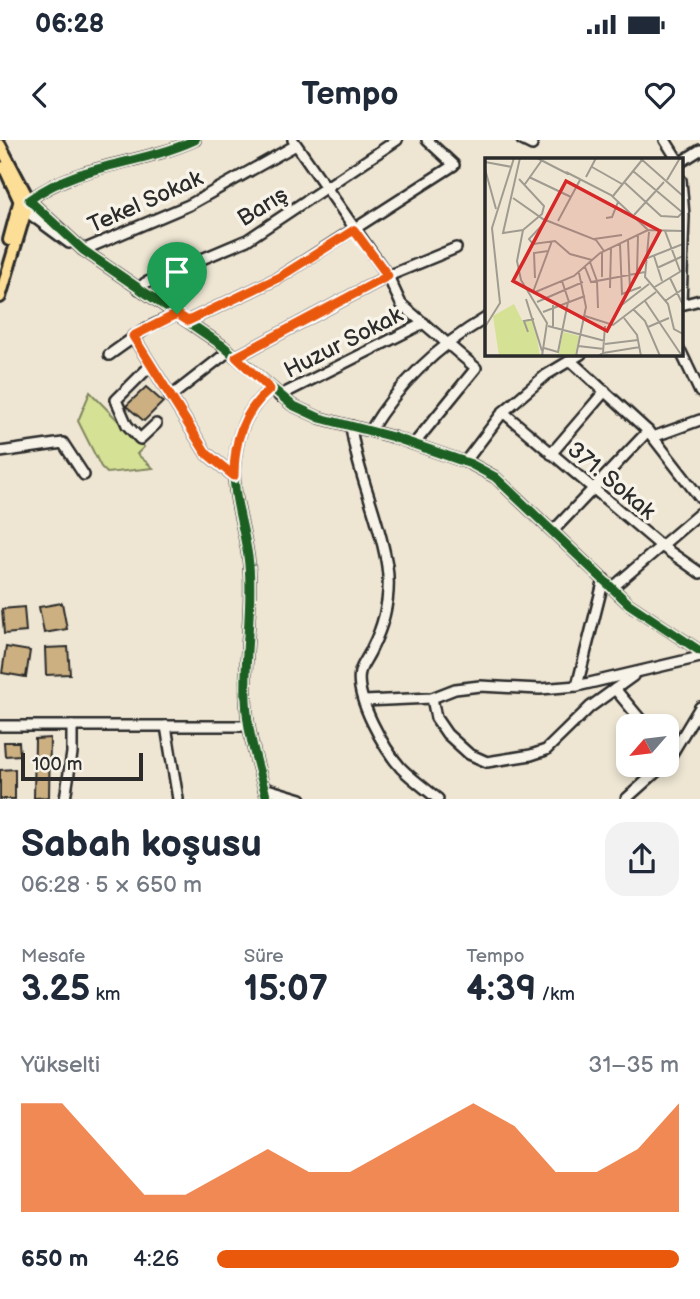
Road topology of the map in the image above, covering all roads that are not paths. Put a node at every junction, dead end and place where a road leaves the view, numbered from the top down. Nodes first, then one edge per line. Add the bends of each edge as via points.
1 (195, 140) edge
2 (397, 140) edge
3 (427, 140) edge
4 (522, 140) edge
5 (665, 140) edge
6 (294, 143) edge
7 (0, 145) edge
8 (532, 145) dead end
9 (700, 150) edge
10 (0, 158) edge
11 (678, 158) edge
12 (682, 159) edge
13 (327, 188) junction
14 (682, 192) edge
15 (25, 205) junction
16 (354, 230) junction
17 (456, 248) dead end
18 (83, 250) junction
19 (682, 275) edge
20 (388, 276) junction
21 (0, 282) edge
22 (139, 289) junction
23 (0, 298) edge
24 (700, 300) edge
25 (682, 304) edge
26 (177, 314) junction
27 (485, 319) edge
28 (188, 321) junction
29 (424, 323) junction
30 (133, 336) junction
31 (449, 343) junction
32 (232, 354) junction
33 (682, 354) edge
34 (109, 355) dead end
35 (579, 355) edge
36 (570, 360) junction
37 (150, 366) junction
38 (270, 389) junction
39 (605, 391) junction
40 (700, 392) edge
41 (279, 396) junction
42 (170, 397) junction
43 (503, 412) junction
44 (700, 419) edge
45 (156, 424) dead end
46 (351, 426) junction
47 (370, 431) junction
48 (650, 434) junction
49 (414, 444) junction
50 (0, 452) edge
51 (551, 454) junction
52 (465, 462) junction
53 (84, 475) dead end
54 (234, 476) junction
55 (592, 489) junction
56 (700, 498) edge
57 (700, 513) edge
58 (554, 530) junction
59 (660, 544) junction
60 (700, 573) edge
61 (604, 579) junction
62 (612, 588) junction
63 (700, 652) edge
64 (700, 657) edge
65 (637, 673) junction
66 (577, 686) junction
67 (615, 689) junction
68 (432, 698) junction
69 (364, 701) junction
70 (700, 707) edge
71 (636, 714) edge
72 (0, 726) edge
73 (72, 726) junction
74 (166, 726) junction
75 (248, 726) junction
76 (679, 739) edge
77 (648, 777) edge
78 (266, 793) edge
79 (65, 799) edge
80 (178, 799) edge
81 (300, 799) edge
82 (438, 799) edge
83 (626, 799) edge

1 - 15 street via 162,154 81,171
2 - 13 street, Barış
3 - 16 street via 454,166
4 - 8 street
5 - 11 street
6 - 13 street
6 - 18 street, Tekel Sokak via 189,205
7 - 15 main road
9 - 12 street
10 - 15 main road
13 - 16 street
13 - 22 street, Barış via 247,240
14 - 19 street
15 - 18 street
15 - 21 main road
15 - 23 main road
16 - 20 street
16 - 28 street via 278,278
17 - 20 street
18 - 22 street
20 - 29 street via 401,304
20 - 32 street
22 - 26 street
24 - 25 street
26 - 28 street
26 - 30 street
27 - 31 street
28 - 32 street
29 - 31 street
29 - 41 street, Huzur Sokak
30 - 34 street
30 - 37 street
31 - 47 street via 419,367
31 - 49 street via 476,368
32 - 38 street
32 - 42 street
33 - 40 street
35 - 36 street
36 - 39 street
36 - 43 street
37 - 42 street
37 - 45 street via 116,400 127,425 140,439
38 - 41 street
38 - 54 street via 246,416 238,438
39 - 48 street
39 - 51 street
41 - 46 street via 307,413
42 - 54 street via 206,453
43 - 51 street, 371. Sokak
43 - 52 street
44 - 48 street
46 - 47 street
46 - 69 street via 387,567 382,627 360,672
47 - 49 street
48 - 55 street
48 - 56 street
49 - 52 street
50 - 53 street via 63,443
51 - 55 street, 371. Sokak
52 - 58 street via 495,477
54 - 75 street via 249,563
55 - 58 street
55 - 59 street, 371. Sokak
57 - 59 street
58 - 61 street
59 - 60 street, 371. Sokak
59 - 62 street
61 - 62 street
61 - 66 street
62 - 63 street
64 - 65 street
65 - 66 street
65 - 67 street
66 - 68 street via 480,686
67 - 68 street via 546,750 486,762 447,734 436,718
67 - 71 street
68 - 69 street
69 - 82 street via 395,759
70 - 76 street
72 - 73 street
73 - 74 street
73 - 79 street
74 - 75 street
74 - 80 street
75 - 78 street
77 - 83 street
78 - 81 street

